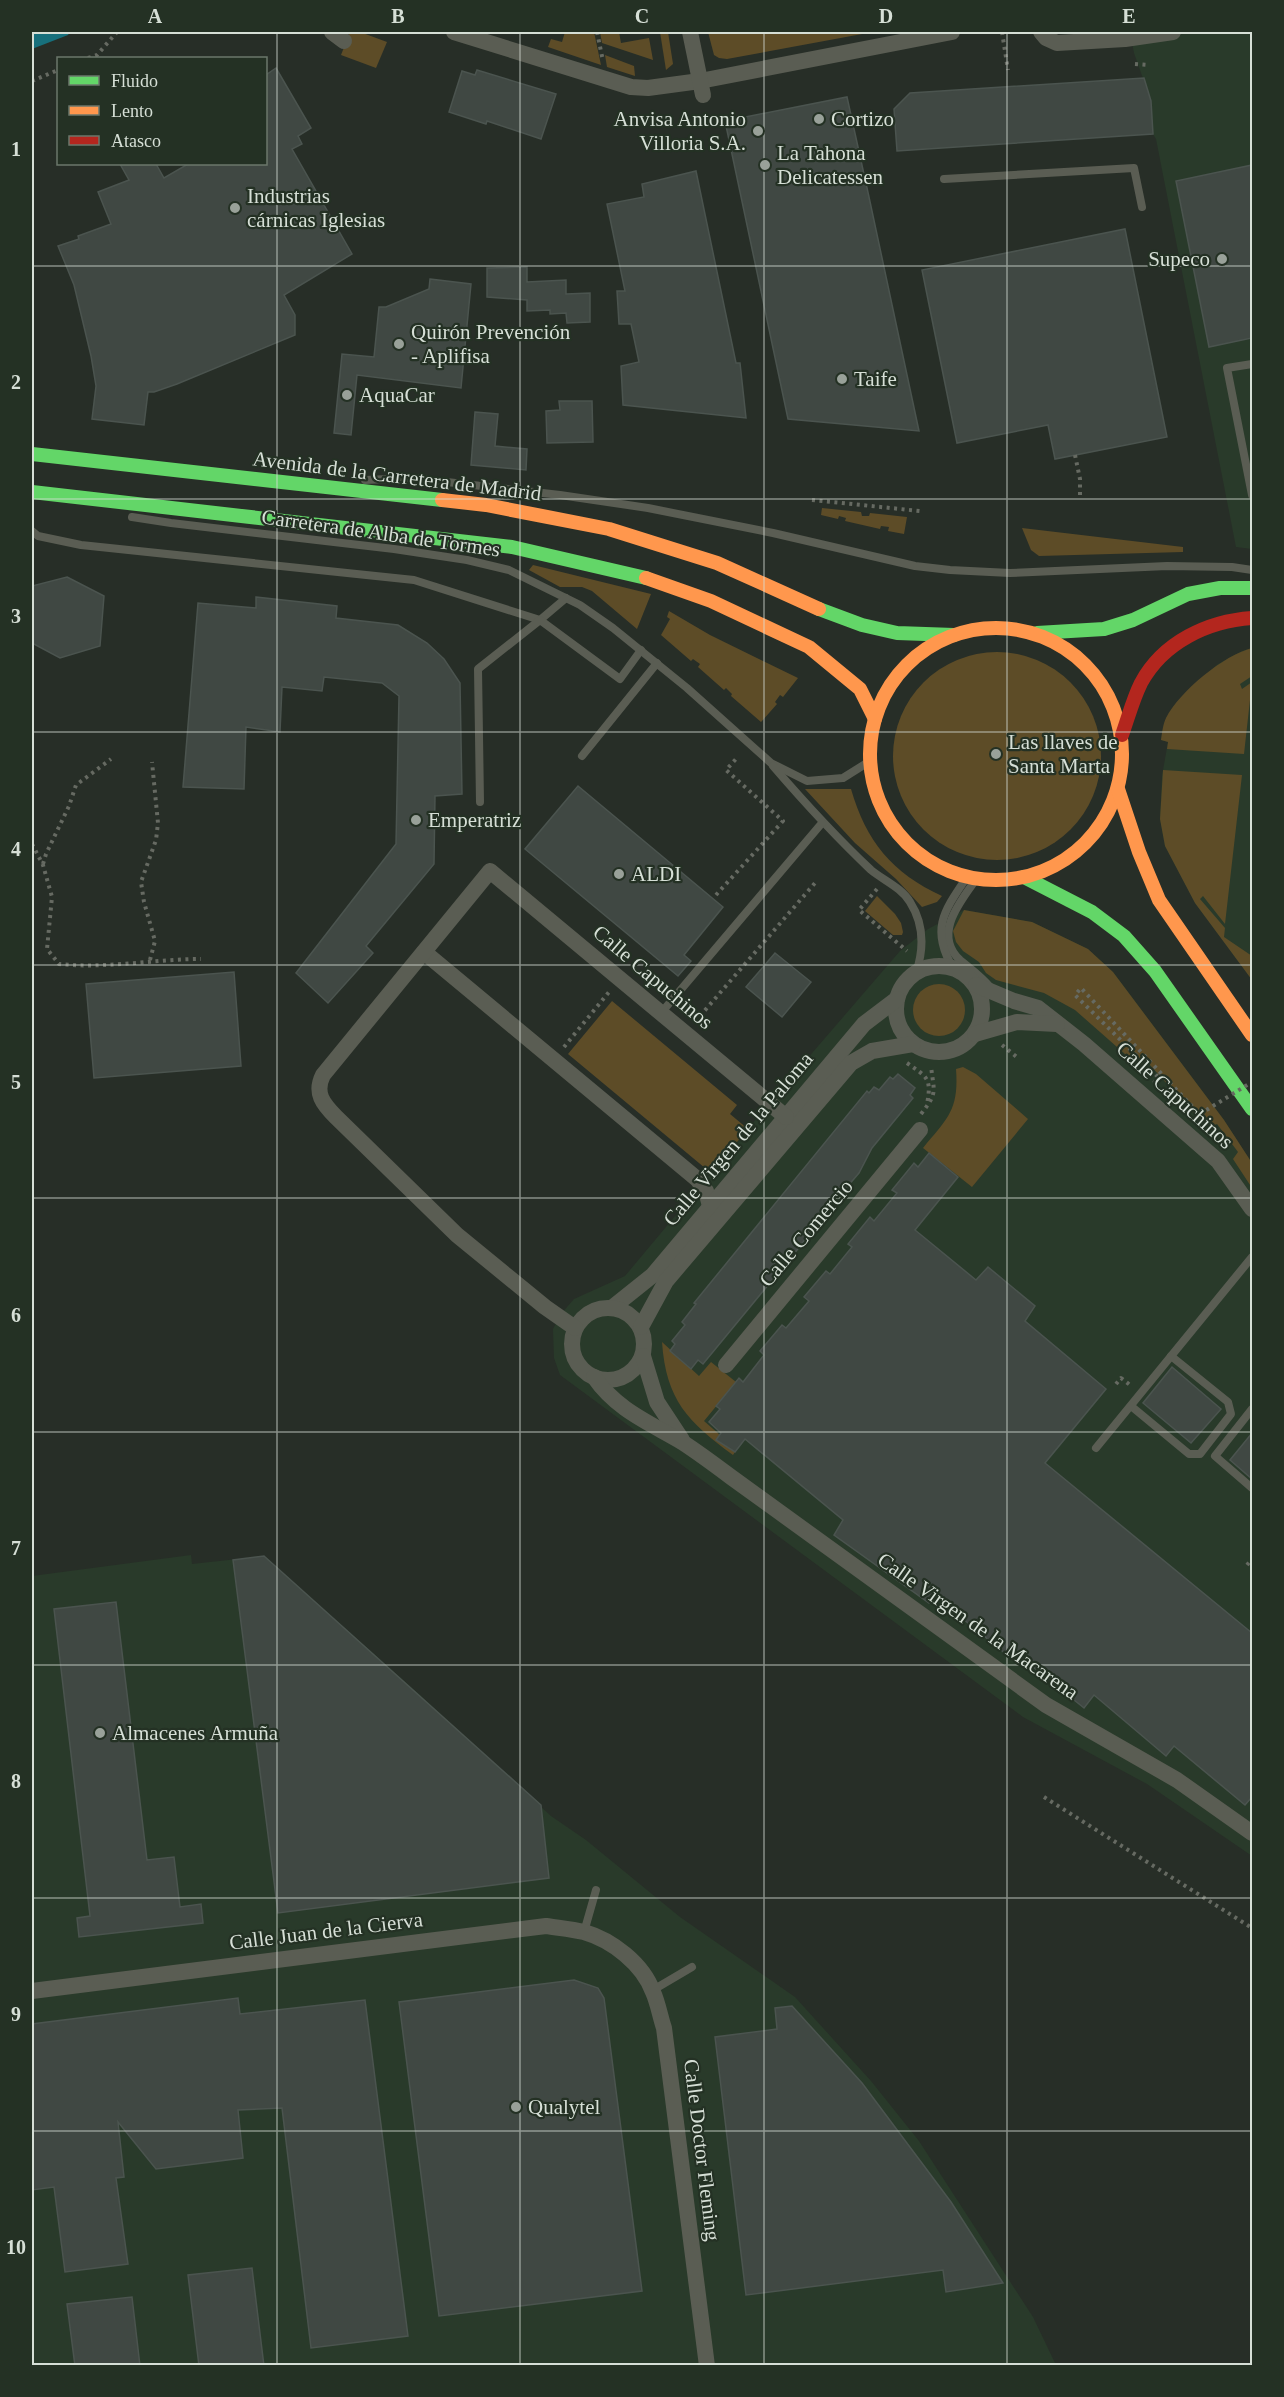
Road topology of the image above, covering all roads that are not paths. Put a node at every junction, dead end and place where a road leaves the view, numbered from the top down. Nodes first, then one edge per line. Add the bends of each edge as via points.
1 (454, 32) edge
2 (690, 32) edge
3 (952, 32) edge
4 (1041, 32) edge
5 (1173, 32) edge
6 (702, 88) junction
7 (944, 179) dead end
8 (1142, 207) dead end
9 (1252, 363) edge
10 (32, 454) edge
11 (321, 488) junction
12 (32, 494) edge
13 (1252, 495) edge
14 (96, 509) dead end
15 (117, 514) dead end
16 (32, 531) edge
17 (1252, 570) edge
18 (1252, 588) edge
19 (566, 598) junction
20 (1252, 618) edge
21 (540, 620) junction
22 (1032, 633) junction
23 (954, 635) junction
24 (641, 650) junction
25 (657, 663) junction
26 (875, 719) junction
27 (1122, 735) junction
28 (582, 756) dead end
29 (870, 761) junction
30 (771, 763) junction
31 (1118, 789) junction
32 (480, 802) dead end
33 (822, 823) junction
34 (972, 877) junction
35 (1024, 877) junction
36 (424, 952) junction
37 (953, 968) junction
38 (916, 973) junction
39 (976, 985) junction
40 (995, 993) junction
41 (897, 999) junction
42 (661, 1013) junction
43 (1057, 1024) junction
44 (975, 1034) junction
45 (1252, 1035) edge
46 (913, 1044) junction
47 (1252, 1109) edge
48 (786, 1117) junction
49 (920, 1130) dead end
50 (710, 1206) junction
51 (1252, 1209) edge
52 (1252, 1257) edge
53 (613, 1307) junction
54 (641, 1327) junction
55 (575, 1328) junction
56 (643, 1356) junction
57 (1171, 1356) junction
58 (726, 1365) dead end
59 (594, 1377) junction
60 (1131, 1406) junction
61 (1252, 1409) edge
62 (684, 1444) junction
63 (1096, 1448) dead end
64 (1252, 1488) edge
65 (1252, 1833) edge
66 (596, 1890) dead end
67 (584, 1932) junction
68 (622, 1952) joint
69 (692, 1967) dead end
70 (652, 1990) junction
71 (32, 1991) edge
72 (707, 2366) edge

1 - 6 street via 631,87
2 - 6 street
3 - 6 street
4 - 5 street via 1058,43
7 - 8 lane via 1134,168
9 - 13 lane via 1227,368
10 - 11 highway, Avenida de la Carretera de Madrid
11 - 17 lane via 376,478 412,478 561,495 723,522 915,566 980,573 1167,566
11 - 23 highway, Avenida de la Carretera de Madrid via 486,505 609,529 717,563 862,625 897,633
12 - 14 lane
12 - 26 highway via 512,547 606,567 711,601 809,646 860,689
15 - 19 lane, Carretera de Alba de Tormes via 467,560 509,570
16 - 21 lane via 38,536 81,545 414,580
18 - 22 highway via 1187,595 1125,623 1104,628
19 - 21 lane
19 - 24 lane, Carretera de Alba de Tormes via 580,604
20 - 27 highway via 1215,624 1190,634 1168,650 1146,675
21 - 24 lane via 620,679
21 - 32 lane via 478,669
22 - 23 highway via 993,628
22 - 27 highway via 1065,648 1092,671 1111,701
23 - 26 highway via 927,648 904,668 886,692
24 - 25 lane, Carretera de Alba de Tormes
25 - 28 lane
25 - 30 lane, Carretera de Alba de Tormes
26 - 29 highway
27 - 31 highway
29 - 30 lane, Carretera de Alba de Tormes via 843,778 807,781
29 - 34 highway via 876,793 890,822 911,847 937,865
30 - 33 lane
31 - 35 highway via 1105,819 1083,846 1056,865
31 - 45 highway via 1159,900
33 - 38 lane via 910,901 922,939
33 - 42 lane
34 - 35 highway
34 - 37 lane via 952,899 943,918 941,944
34 - 40 lane via 951,919 949,943
35 - 47 highway via 1092,912 1124,936 1155,971
36 - 42 street, Calle Capuchinos via 490,871
36 - 50 street via 697,1179
36 - 55 street via 323,1075 319,1087 322,1102 457,1235
37 - 38 street via 934,966
37 - 39 street
38 - 41 street via 904,984
39 - 40 street, Calle Capuchinos
39 - 44 street via 982,1001 982,1019
40 - 43 street, Calle Capuchinos via 1038,1008
41 - 46 street via 896,1016
41 - 48 street, Calle Virgen de la Paloma via 864,1024
42 - 48 street, Calle Capuchinos
43 - 44 street via 1017,1022
43 - 51 street, Calle Capuchinos via 1218,1161
44 - 46 street via 961,1047 943,1052 927,1051
46 - 54 street, Calle Virgen de la Paloma via 872,1051 851,1063 666,1281
48 - 50 street, Calle Virgen de la Paloma
49 - 58 street, Calle Comercio
50 - 53 street, Calle Virgen de la Paloma via 653,1275
52 - 57 lane
53 - 54 street via 630,1314
53 - 55 street via 598,1308 584,1316
54 - 56 street via 645,1341
55 - 59 street via 574,1357
56 - 59 street via 632,1372 613,1380
56 - 62 street, Calle Virgen de la Macarena via 657,1402
57 - 60 lane
57 - 60 lane via 1230,1407 1231,1414 1200,1454 1189,1454
59 - 62 street, Calle Virgen de la Macarena via 607,1395
60 - 63 lane
61 - 64 lane via 1215,1456
62 - 65 street, Calle Virgen de la Macarena via 1046,1705 1177,1780
66 - 67 lane
67 - 68 street, Calle Juan de la Cierva
67 - 71 street, Calle Juan de la Cierva via 546,1926
68 - 70 street, Calle Doctor Fleming
69 - 70 lane
70 - 72 street, Calle Doctor Fleming via 664,2028

